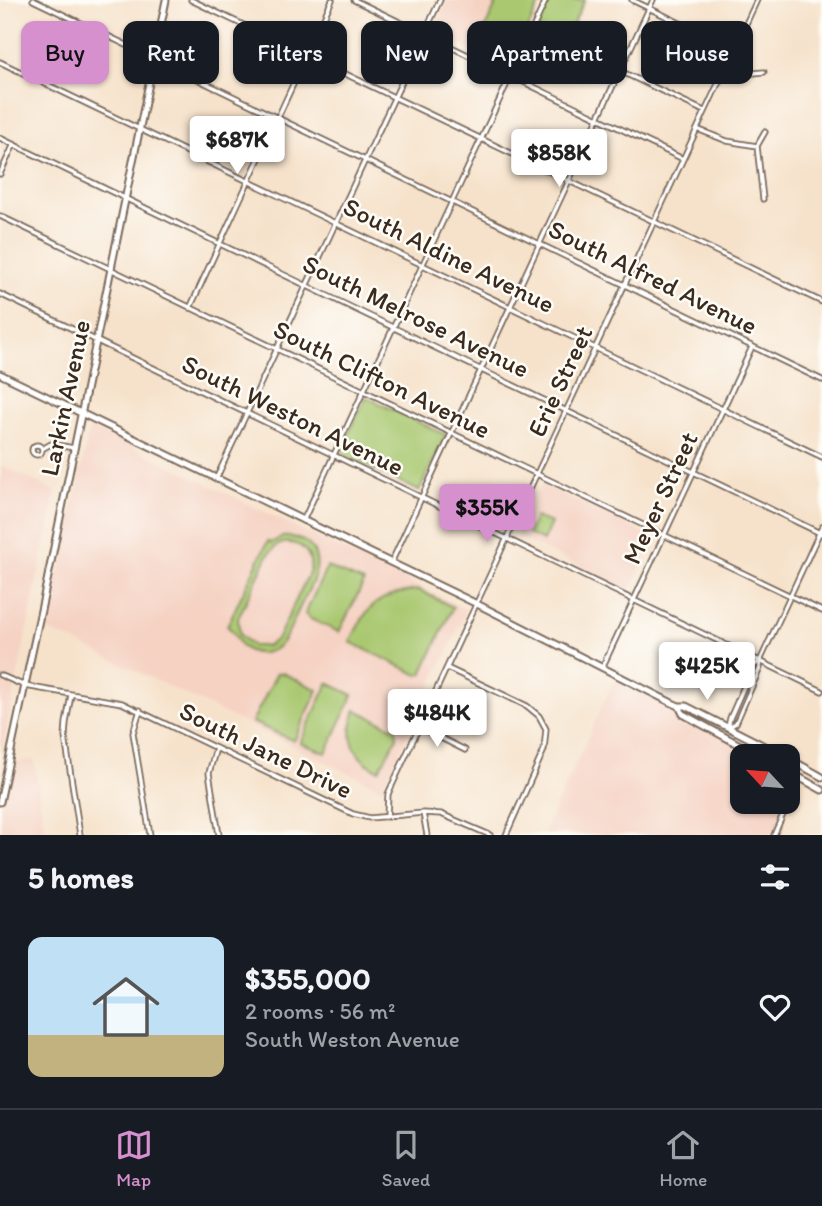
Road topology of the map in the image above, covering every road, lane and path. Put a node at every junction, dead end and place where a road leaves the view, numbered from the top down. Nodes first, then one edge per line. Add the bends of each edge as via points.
1 (33, 0) edge
2 (166, 0) edge
3 (191, 0) edge
4 (332, 0) edge
5 (354, 0) edge
6 (440, 0) edge
7 (545, 0) edge
8 (632, 0) edge
9 (653, 0) edge
10 (757, 0) edge
11 (649, 8) junction
12 (162, 21) edge
13 (235, 21) edge
14 (322, 21) edge
15 (397, 21) edge
16 (430, 21) edge
17 (536, 21) edge
18 (676, 21) edge
19 (747, 21) edge
20 (123, 43) edge
21 (627, 56) edge
22 (0, 62) edge
23 (764, 72) dead end
24 (753, 73) edge
25 (347, 74) edge
26 (627, 74) edge
27 (149, 84) edge
28 (207, 84) edge
29 (293, 84) edge
30 (400, 84) edge
31 (506, 84) edge
32 (528, 84) edge
33 (614, 84) edge
34 (718, 84) edge
35 (394, 96) junction
36 (705, 111) junction
37 (277, 118) junction
38 (598, 118) junction
39 (139, 129) junction
40 (697, 129) junction
41 (765, 132) dead end
42 (0, 138) edge
43 (481, 139) junction
44 (14, 144) junction
45 (758, 146) junction
46 (683, 159) junction
47 (365, 160) junction
48 (0, 174) edge
49 (569, 180) junction
50 (248, 181) junction
51 (125, 198) junction
52 (763, 199) dead end
53 (451, 201) junction
54 (0, 216) edge
55 (336, 222) junction
56 (655, 222) junction
57 (219, 243) junction
58 (540, 244) junction
59 (423, 265) junction
60 (111, 270) junction
61 (306, 285) junction
62 (626, 285) junction
63 (0, 294) edge
64 (822, 302) edge
65 (510, 307) junction
66 (190, 308) junction
67 (394, 327) junction
68 (97, 340) junction
69 (752, 346) junction
70 (597, 348) junction
71 (277, 350) junction
72 (481, 370) junction
73 (0, 374) edge
74 (822, 380) edge
75 (364, 392) junction
76 (722, 409) junction
77 (567, 411) junction
78 (81, 414) junction
79 (247, 414) junction
80 (452, 433) junction
81 (74, 448) junction
82 (42, 449) dead end
83 (334, 456) junction
84 (822, 457) edge
85 (693, 472) junction
86 (538, 475) junction
87 (216, 479) junction
88 (422, 499) junction
89 (303, 521) junction
90 (822, 527) edge
91 (821, 534) edge
92 (663, 536) junction
93 (508, 540) junction
94 (391, 563) junction
95 (790, 596) junction
96 (633, 600) junction
97 (477, 604) junction
98 (822, 611) edge
99 (760, 661) junction
100 (603, 666) junction
101 (447, 667) junction
102 (0, 675) edge
103 (25, 686) junction
104 (822, 691) edge
105 (71, 695) junction
106 (679, 706) junction
107 (140, 710) junction
108 (419, 727) junction
109 (728, 727) junction
110 (738, 744) edge
111 (761, 744) edge
112 (216, 748) junction
113 (465, 750) dead end
114 (800, 765) edge
115 (0, 766) edge
116 (8, 767) junction
117 (822, 777) edge
118 (800, 779) edge
119 (822, 790) edge
120 (0, 802) edge
121 (424, 813) junction
122 (783, 814) edge
123 (387, 817) junction
124 (80, 835) edge
125 (150, 835) edge
126 (219, 835) edge
127 (427, 835) edge
128 (490, 835) edge
129 (506, 835) edge
130 (774, 835) edge

1 - 20 street, South Alfred Avenue
2 - 12 main road, Larkin Avenue
3 - 13 street
4 - 14 street
5 - 15 street
6 - 16 street
7 - 17 street
8 - 11 street
9 - 11 street
10 - 19 street, Erie Street
11 - 18 street
11 - 21 street
22 - 39 street, South Aldine Avenue
23 - 24 street
25 - 35 street
26 - 36 street
27 - 39 main road, Larkin Avenue
28 - 37 street, South Alfred Avenue
29 - 37 street
30 - 35 street
31 - 43 street
32 - 38 street
33 - 38 street
34 - 36 street, Erie Street
35 - 43 street
35 - 47 street
36 - 40 street, Erie Street
37 - 47 street, South Alfred Avenue
37 - 50 street
38 - 46 street
38 - 49 street
39 - 50 street, South Aldine Avenue
39 - 51 main road, Larkin Avenue
40 - 45 street via 727,141
40 - 46 street, Erie Street
41 - 45 street
42 - 44 street, South Melrose Avenue
43 - 49 street
43 - 53 street
44 - 48 street
44 - 51 street, South Melrose Avenue
45 - 52 street
46 - 56 street, Erie Street
47 - 53 street, South Alfred Avenue
47 - 55 street
49 - 56 street
49 - 58 street
50 - 55 street, South Aldine Avenue
50 - 57 street
51 - 57 street, South Melrose Avenue
51 - 60 main road, Larkin Avenue
53 - 58 street, South Alfred Avenue
53 - 59 street
54 - 60 street, South Clifton Avenue
55 - 59 street, South Aldine Avenue
55 - 61 street
56 - 62 street, Erie Street
56 - 64 street
57 - 61 street, South Melrose Avenue
57 - 66 street
58 - 62 street, South Alfred Avenue
58 - 65 street
59 - 65 street, South Aldine Avenue
59 - 67 street
60 - 66 street, South Clifton Avenue
60 - 68 main road, Larkin Avenue
61 - 67 street, South Melrose Avenue
61 - 71 street
62 - 69 street, South Alfred Avenue
62 - 70 street, Erie Street
63 - 68 street, South Weston Avenue
65 - 70 street, South Aldine Avenue
65 - 72 street
66 - 71 street, South Clifton Avenue
67 - 72 street, South Melrose Avenue
67 - 75 street
68 - 78 main road, Larkin Avenue
68 - 79 street, South Weston Avenue
69 - 74 street, South Alfred Avenue
69 - 76 street, Meyer Street
70 - 76 street, South Aldine Avenue
70 - 77 street, Erie Street
71 - 75 street, South Clifton Avenue
71 - 79 street
72 - 77 street, South Melrose Avenue
72 - 80 street
73 - 78 main road
75 - 80 street, South Clifton Avenue
75 - 83 street
76 - 84 street, South Aldine Avenue
76 - 85 street, Meyer Street
77 - 85 street, South Melrose Avenue
77 - 86 street, Erie Street
78 - 81 main road, Larkin Avenue
78 - 87 main road
79 - 83 street, South Weston Avenue
79 - 87 street
80 - 86 street, South Clifton Avenue
80 - 88 street
81 - 82 street via 51,444
81 - 103 main road, Larkin Avenue
83 - 88 street, South Weston Avenue
83 - 89 street
85 - 91 street, South Melrose Avenue
85 - 92 street, Meyer Street
86 - 92 street, South Clifton Avenue
86 - 93 street, Erie Street
87 - 89 main road
88 - 93 street, South Weston Avenue
88 - 94 street
89 - 94 main road
90 - 91 street
91 - 95 street
92 - 95 street, South Clifton Avenue
92 - 96 street, Meyer Street
93 - 96 street, South Weston Avenue
93 - 97 street, Erie Street
94 - 97 main road
95 - 98 street, South Clifton Avenue
95 - 99 street
96 - 99 street, South Weston Avenue
96 - 100 street, Meyer Street
97 - 100 main road
97 - 101 street, Erie Street
99 - 104 street, South Weston Avenue
99 - 109 street via 753,666
100 - 106 main road
101 - 108 street, Erie Street
101 - 129 street via 534,710 547,733 540,761
102 - 103 street, South Jane Drive
103 - 105 street, South Jane Drive
103 - 116 main road, Larkin Avenue
105 - 107 street, South Jane Drive via 116,701
105 - 124 street via 65,737
106 - 109 main road
106 - 110 main road via 683,714
107 - 112 street, South Jane Drive
107 - 125 street via 134,733
108 - 113 street
108 - 123 street, Erie Street via 388,794
109 - 111 main road
112 - 123 street, South Jane Drive via 353,814
112 - 126 street via 209,772
114 - 117 main road
115 - 116 street
116 - 120 main road, Larkin Avenue
118 - 119 main road
121 - 123 street, South Jane Drive
121 - 127 street
121 - 128 street, South Jane Drive via 448,816
122 - 130 street

